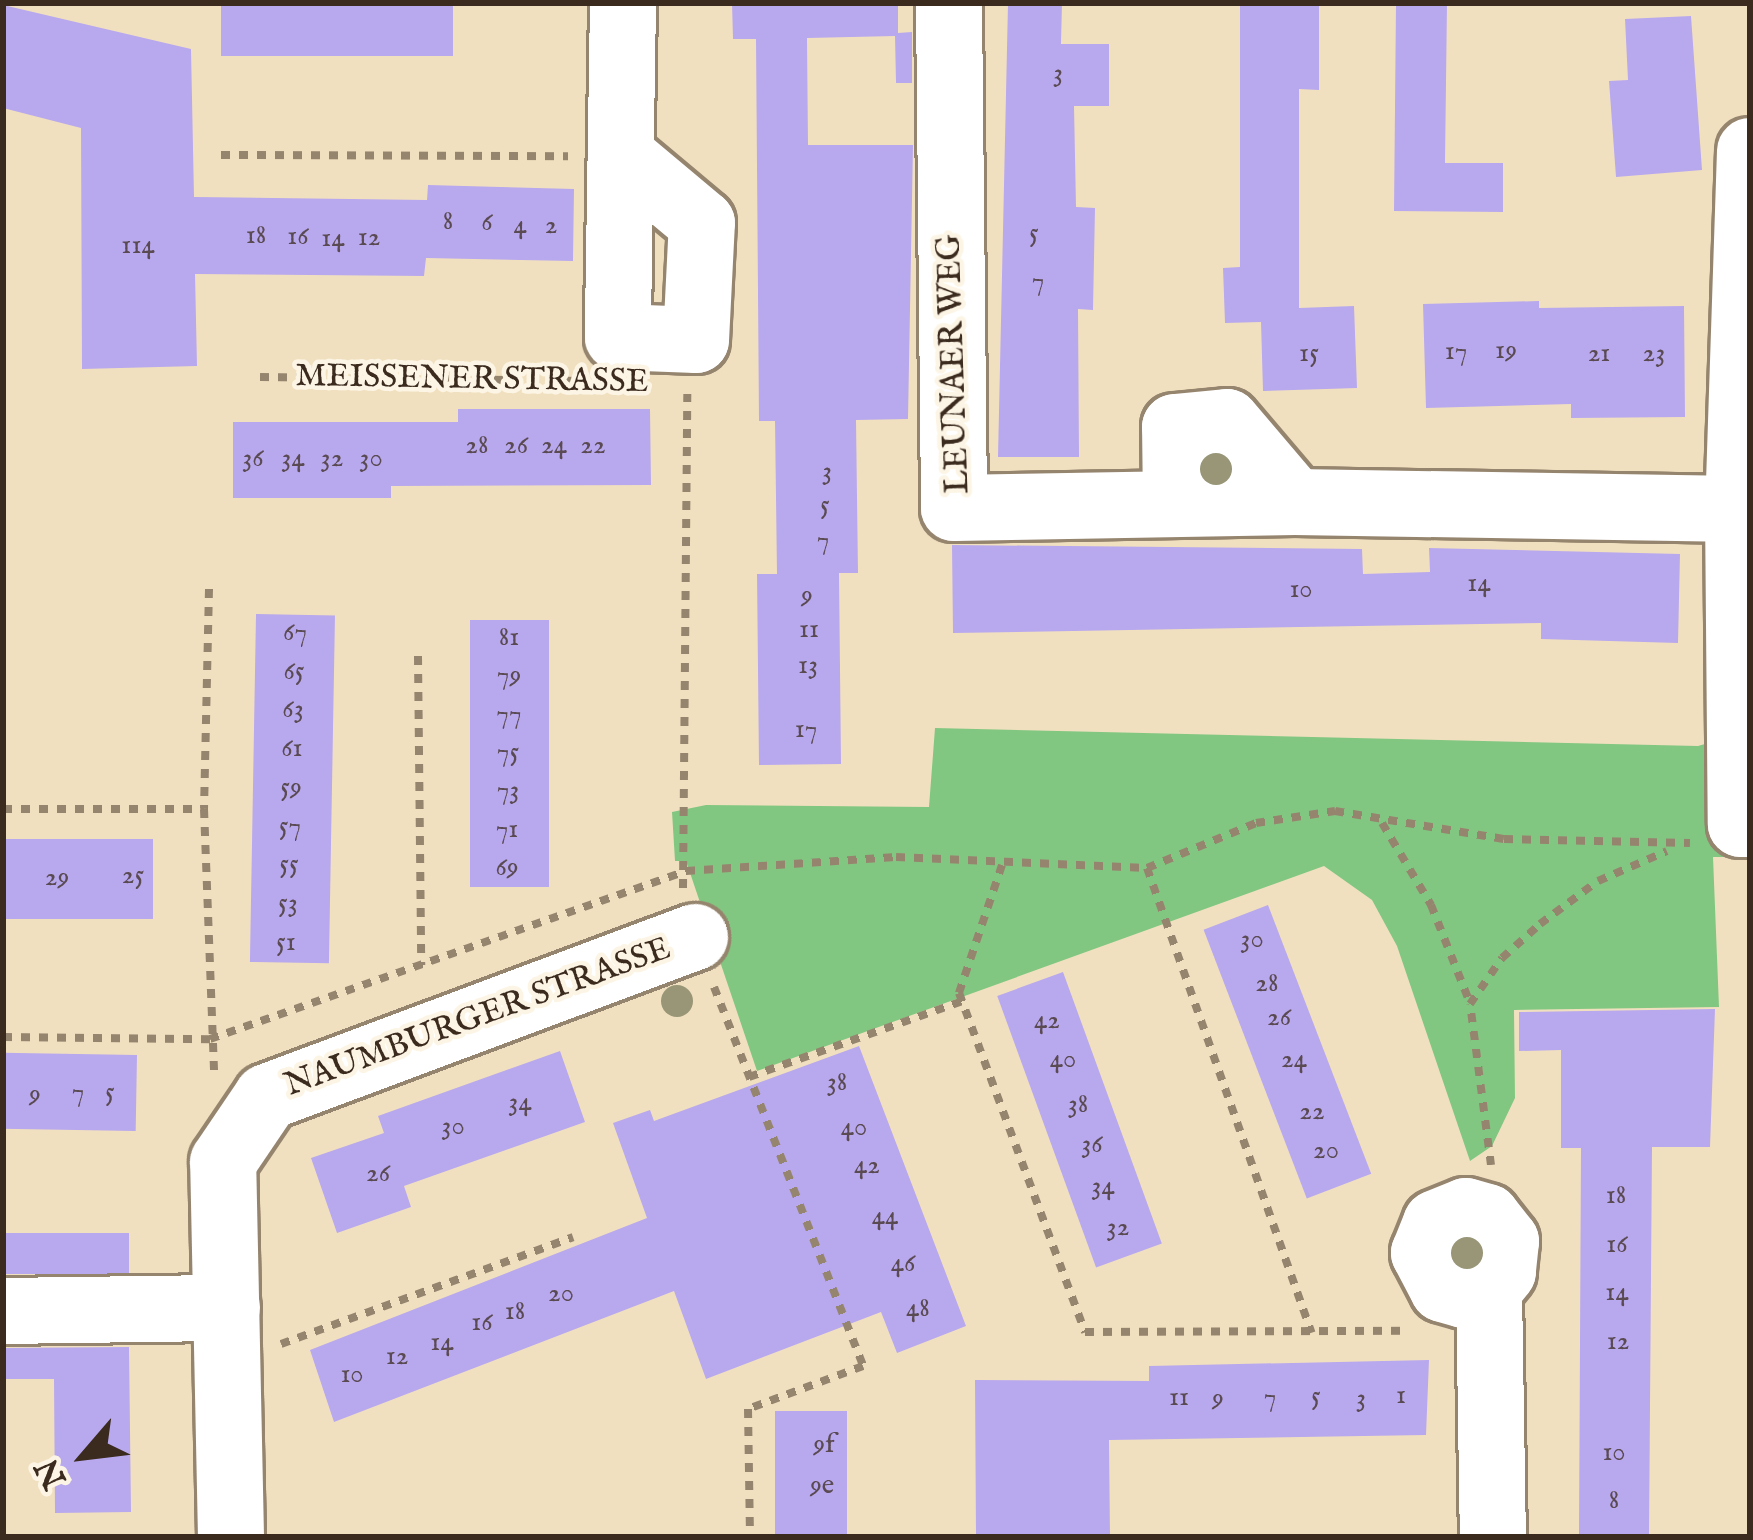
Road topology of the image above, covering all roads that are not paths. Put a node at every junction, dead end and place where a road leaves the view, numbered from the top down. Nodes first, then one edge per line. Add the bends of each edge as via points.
1 (623, 3) edge
2 (949, 3) edge
3 (1750, 151) edge
4 (696, 340) road end
5 (1738, 509) junction
6 (1746, 824) edge
7 (695, 937) road end
8 (1487, 1217) road end
9 (3, 1311) edge
10 (228, 1335) junction
11 (231, 1537) edge
12 (1493, 1537) edge

1 - 4 street, MEISSENER STRASSE via 618,338
2 - 5 street, LEUNAER WEG via 954,508 1294,502
3 - 5 street
5 - 6 street
7 - 10 street, NAUMBURGER STRASSE via 267,1096 223,1162
8 - 12 street via 1466,1211 1436,1223 1424,1253 1443,1288 1490,1309
9 - 10 street
10 - 11 street, NAUMBURGER STRASSE

